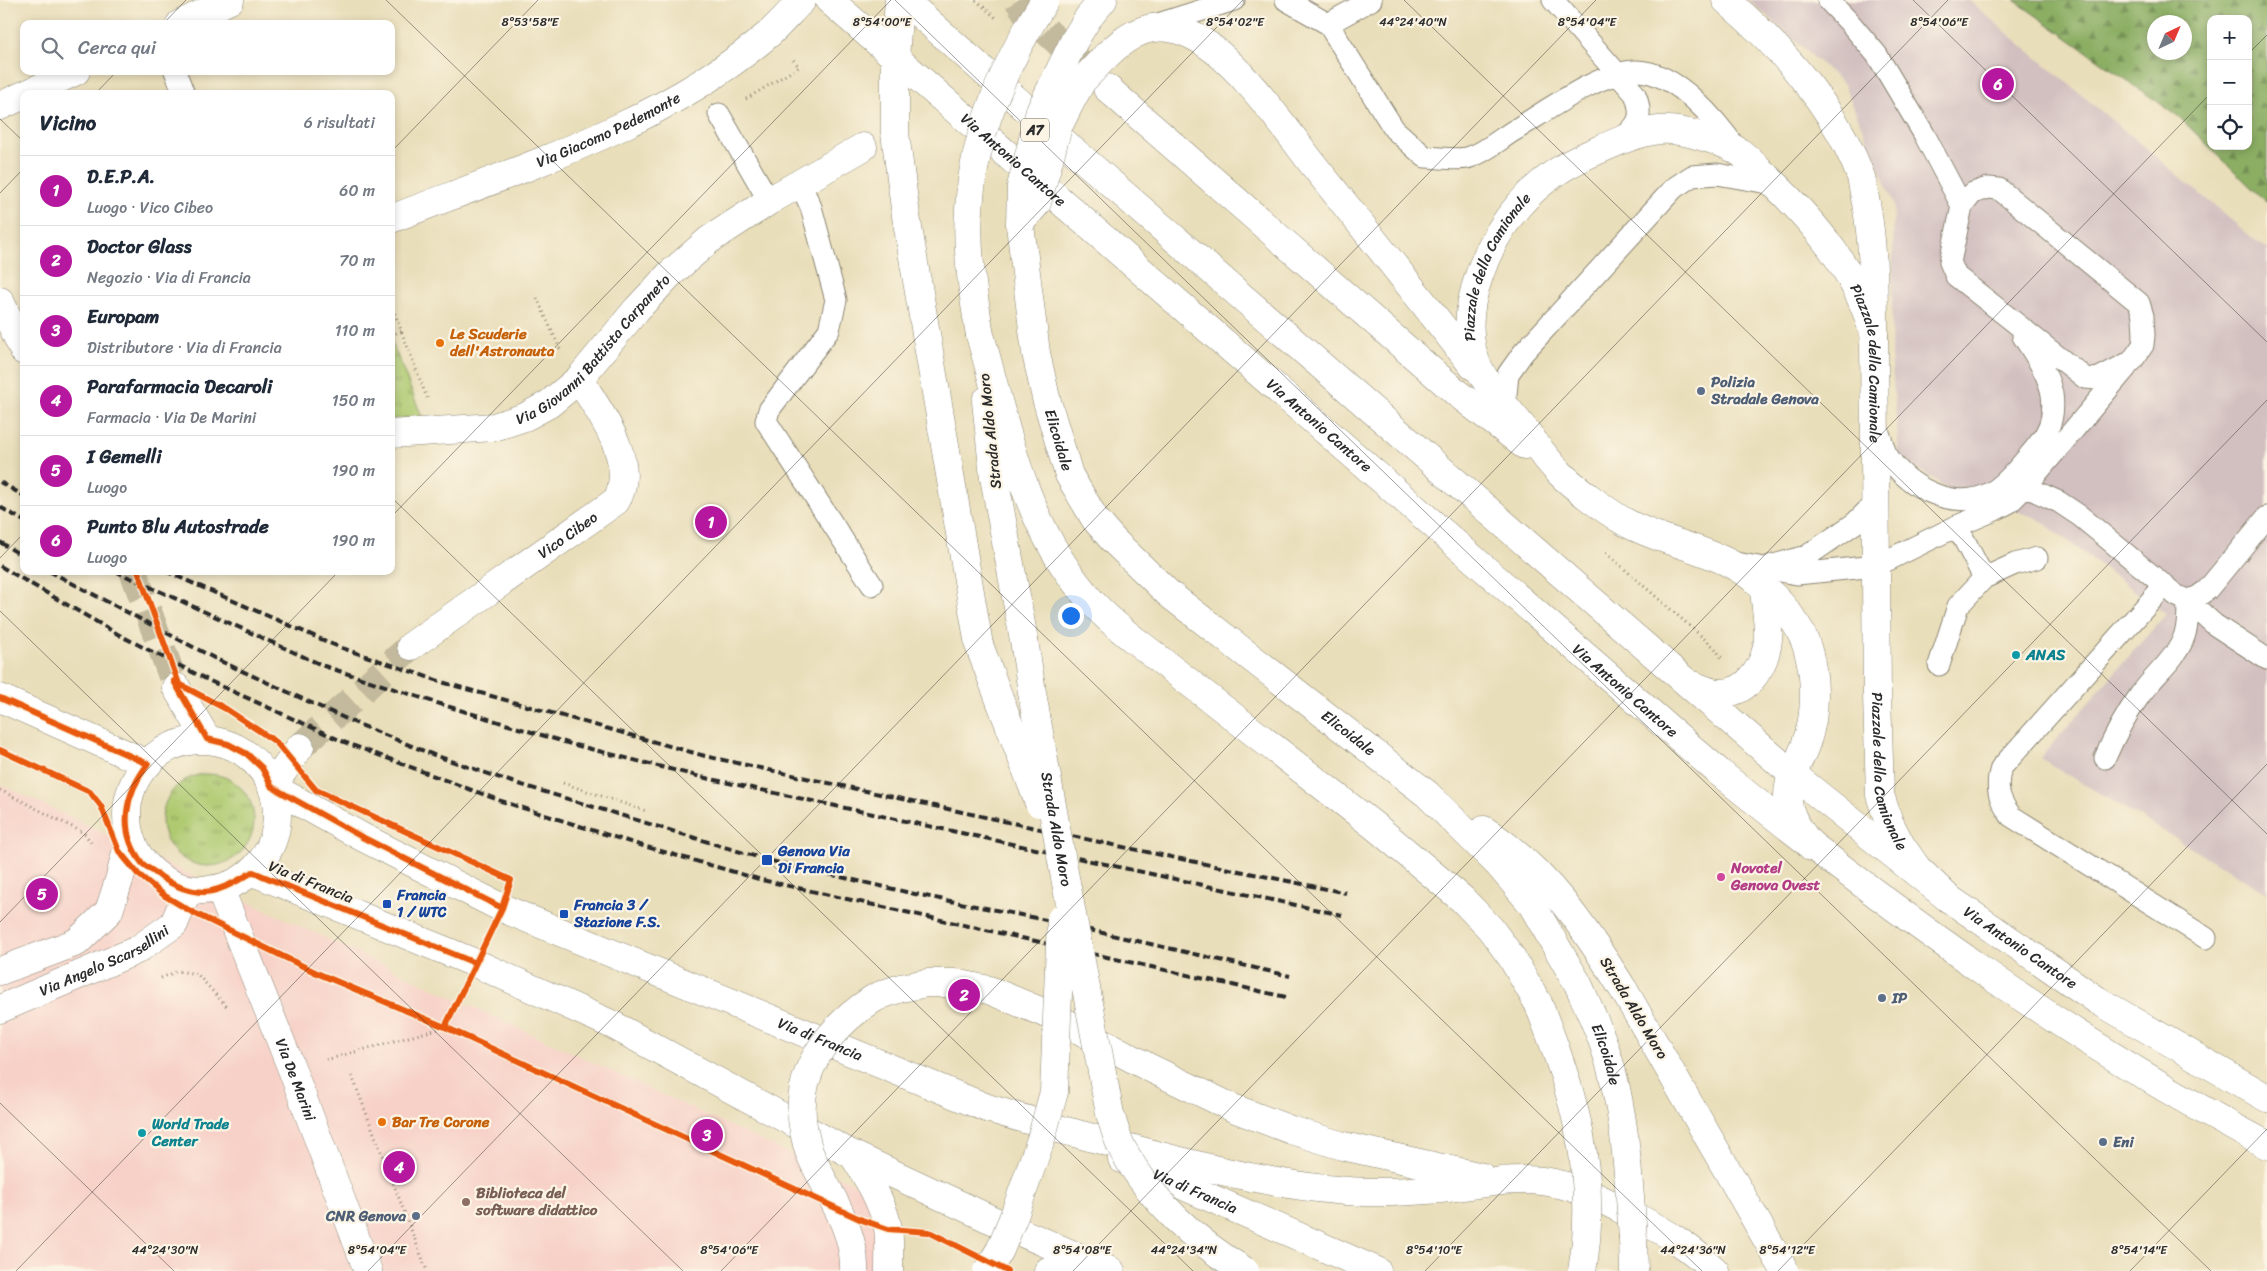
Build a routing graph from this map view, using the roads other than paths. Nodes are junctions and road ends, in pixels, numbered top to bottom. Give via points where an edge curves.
1 (230, 0) edge
2 (802, 0) edge
3 (829, 0) edge
4 (899, 0) edge
5 (904, 0) edge
6 (1046, 0) edge
7 (1103, 0) edge
8 (1234, 0) edge
9 (1286, 0) edge
10 (1371, 0) edge
11 (1552, 0) edge
12 (1726, 0) edge
13 (1828, 0) edge
14 (188, 20) edge
15 (1328, 24) junction
16 (1146, 29) junction
17 (895, 58) junction
18 (1618, 73) junction
19 (67, 75) edge
20 (177, 75) edge
21 (1108, 88) tunnel mouth
22 (34, 90) edge
23 (182, 90) edge
24 (20, 96) edge
25 (0, 106) edge
26 (719, 114) road end
27 (1619, 141) junction
28 (863, 147) dead end
29 (1738, 151) junction
30 (800, 184) junction
31 (1774, 184) junction
32 (769, 201) junction
33 (1962, 206) junction
34 (395, 217) edge
35 (1020, 225) junction
36 (0, 301) edge
37 (2016, 325) junction
38 (980, 335) junction
39 (1874, 336) junction
40 (20, 343) edge
41 (2132, 360) junction
42 (579, 379) junction
43 (1485, 380) junction
44 (1505, 405) junction
45 (1876, 423) junction
46 (395, 434) edge
47 (1558, 472) junction
48 (2017, 482) junction
49 (1876, 502) junction
50 (2267, 517) edge
51 (1957, 526) junction
52 (2037, 558) dead end
53 (1876, 566) junction
54 (1984, 578) junction
55 (1762, 579) junction
56 (872, 585) dead end
57 (2165, 585) junction
58 (2187, 600) junction
59 (411, 646) tunnel mouth
60 (2267, 659) edge
61 (1939, 665) dead end
62 (1687, 682) junction
63 (176, 686) tunnel mouth
64 (0, 698) edge
65 (207, 739) junction
66 (300, 746) tunnel mouth
67 (2105, 758) dead end
68 (148, 764) junction
69 (1791, 773) junction
70 (272, 787) junction
71 (1417, 787) junction
72 (129, 840) junction
73 (1812, 847) junction
74 (1063, 868) junction
75 (253, 872) junction
76 (220, 889) junction
77 (188, 890) junction
78 (1948, 898) junction
79 (2206, 938) dead end
80 (0, 970) edge
81 (0, 1009) edge
82 (2267, 1098) edge
83 (1059, 1129) junction
84 (2267, 1145) edge
85 (853, 1155) junction
86 (1498, 1181) junction
87 (1081, 1258) junction
88 (1709, 1265) edge
89 (368, 1271) edge
90 (854, 1271) edge
91 (889, 1271) edge
92 (987, 1271) edge
93 (1048, 1271) edge
94 (1111, 1271) edge
95 (1245, 1271) edge
96 (1377, 1271) edge
97 (1582, 1271) edge
98 (1634, 1271) edge
99 (1785, 1271) edge

1 - 14 main road
2 - 34 main road, Via Giacomo Pedemonte via 771,32 743,54 640,117
3 - 17 main road, Via Antonio Cantore
4 - 17 main road
5 - 62 main road, Via Antonio Cantore
6 - 38 main road, bridge via 1026,30 997,90 972,178 968,211 970,254
7 - 35 main road, A7, bridge via 1074,41 1040,111 1021,187
8 - 16 lane
9 - 15 lane, Piazzale della Camionale
10 - 15 lane
11 - 18 lane
12 - 39 main road via 1783,54 1810,87 1837,126 1861,178 1869,222
13 - 33 lane via 1877,55
15 - 18 lane, Piazzale della Camionale via 1394,129 1425,157 1469,158 1587,87
16 - 35 main road, bridge via 1130,36 1104,57 1082,81 1058,127 1037,203
16 - 43 main road via 1167,28 1188,33 1209,45 1230,64
17 - 73 main road, Via Antonio Cantore via 1720,773
17 - 74 main road, bridge via 895,133 906,216 979,645
18 - 27 lane via 1635,94 1640,108 1639,120 1632,131
18 - 29 lane, Piazzale della Camionale via 1637,71 1656,75 1674,85 1720,124
19 - 22 main road
20 - 23 lane
21 - 47 main road via 1458,394
24 - 25 main road
26 - 32 lane
27 - 29 main road, Piazzale della Camionale via 1660,130 1702,137
27 - 43 main road, Piazzale della Camionale via 1573,162 1538,185 1500,229 1487,253 1470,307 1470,338 1474,357
28 - 30 main road, Via Giovanni Battista Carpaneto
29 - 31 main road, Piazzale della Camionale
30 - 32 main road, Via Giovanni Battista Carpaneto
30 - 56 lane via 811,207 836,300 830,330 769,410 766,421
31 - 39 main road, Piazzale della Camionale via 1796,204 1840,260 1867,310
31 - 44 lane via 1717,174 1692,176 1674,188 1523,353 1508,374
32 - 42 main road, Via Giovanni Battista Carpaneto via 709,240 669,275 637,308
33 - 37 lane via 1950,262 1952,270
33 - 41 lane via 1979,191 1988,188 1999,190 2139,303 2144,340
35 - 71 main road, Elicoidale via 1036,353 1046,398 1069,475 1095,519 1169,594
36 - 40 main road
37 - 41 lane via 2085,378 2097,379
37 - 48 lane via 2048,379 2053,406 2046,435
38 - 74 main road, Strada Aldo Moro, bridge via 994,478
38 - 97 main road, bridge via 1028,500 1044,535 1085,595 1141,646 1377,828 1462,899 1490,928 1512,958 1538,1003 1556,1048 1584,1150 1587,1204
39 - 45 main road, Piazzale della Camionale
41 - 48 lane
42 - 46 main road, Via Giovanni Battista Carpaneto via 549,404 494,427
42 - 59 main road, Vico Cibeo via 604,418 618,448 622,492 616,501
43 - 44 main road, Piazzale della Camionale
44 - 47 main road, Piazzale della Camionale
45 - 48 lane via 1895,466 1928,491 1952,499 1976,499
45 - 49 main road, Piazzale della Camionale
47 - 55 main road, Piazzale della Camionale via 1623,521 1726,561
48 - 51 lane via 2010,502
48 - 57 lane via 2080,516
49 - 53 main road, Piazzale della Camionale
49 - 55 lane via 1855,524 1808,556
50 - 58 lane via 2206,590
51 - 53 lane
51 - 54 lane
52 - 54 lane
53 - 55 lane
53 - 78 main road, Piazzale della Camionale via 1880,794 1901,845 1917,868
54 - 61 lane via 1958,606
55 - 62 main road via 1768,638 1765,656 1749,683 1723,694 1708,692
55 - 69 main road, Piazzale della Camionale via 1798,626 1812,673 1812,720 1806,745
57 - 58 lane
57 - 79 lane via 2001,768 1998,793 2011,816
58 - 60 lane via 2215,625
58 - 67 lane via 2187,631 2181,646 2119,725
62 - 69 main road, Via Antonio Cantore
63 - 65 main road
64 - 68 main road
65 - 68 main road, Via di Francia via 178,744 161,752
65 - 70 main road, Via di Francia via 228,744 247,754 262,768
66 - 70 main road
68 - 72 main road, Via di Francia via 136,780 129,802 126,820
69 - 73 main road, Via Antonio Cantore via 1787,790 1790,809 1796,825
69 - 78 main road, Via Antonio Cantore
70 - 75 main road, Via di Francia via 278,809 276,832 268,854
70 - 83 main road, Via di Francia via 502,908 987,1108
71 - 98 main road, Elicoidale, bridge via 1498,864 1531,903 1578,984 1601,1038 1622,1122
71 - 99 main road, Strada Aldo Moro, bridge via 1496,837 1547,882 1585,928
72 - 77 main road, Via di Francia via 143,864 168,882
72 - 80 main road, Via Angelo Scarsellini via 109,911 77,942
73 - 84 main road, Via Antonio Cantore via 2042,1012
74 - 92 main road, bridge via 1054,1092 1042,1139 1014,1216
74 - 95 main road, Strada Aldo Moro, bridge via 1101,1073 1122,1149 1163,1206 1222,1258
75 - 76 main road, Via di Francia
75 - 85 main road, Via di Francia via 475,963 613,1025
76 - 77 main road, Via di Francia
76 - 89 main road, Via De Marini via 292,1067
77 - 81 main road, Via Angelo Scarsellini via 174,924 137,950
78 - 82 main road, Via Antonio Cantore via 2097,1000
83 - 86 main road via 1227,1172 1335,1190 1378,1194
83 - 96 main road, Via di Francia via 1164,1179
85 - 87 main road, Via di Francia
85 - 91 main road via 873,1185 888,1229
86 - 88 main road via 1553,1182 1576,1189 1665,1232
86 - 90 main road, bridge via 1343,1146 1291,1130 1194,1090 1059,1019 989,990 955,983 928,984 901,988 874,998 842,1023 819,1051 804,1080 802,1118 809,1152 844,1222
87 - 93 main road
87 - 94 main road, Via di Francia

